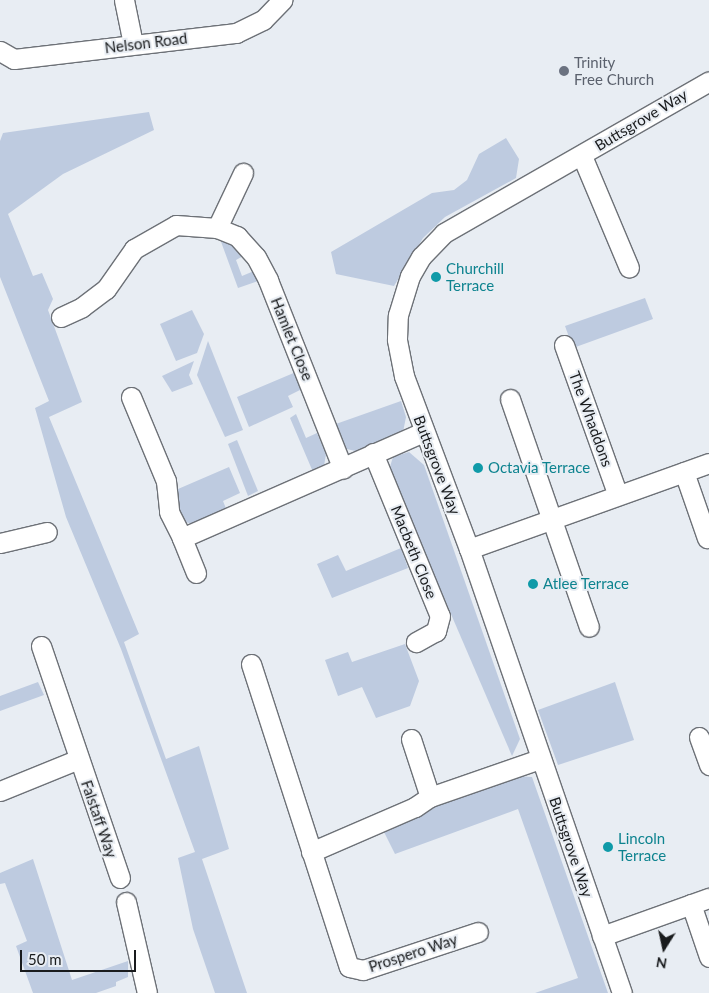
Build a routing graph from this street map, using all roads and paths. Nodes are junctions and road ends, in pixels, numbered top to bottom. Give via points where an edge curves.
1 (124, 0) edge
2 (282, 0) edge
3 (133, 44) junction
4 (0, 51) edge
5 (709, 80) edge
6 (582, 156) junction
7 (243, 173) dead end
8 (217, 228) junction
9 (629, 268) dead end
10 (60, 316) dead end
11 (564, 345) dead end
12 (131, 397) dead end
13 (510, 399) dead end
14 (424, 432) junction
15 (373, 453) junction
16 (709, 462) edge
17 (343, 469) junction
18 (684, 472) junction
19 (617, 493) junction
20 (551, 519) junction
21 (47, 532) dead end
22 (182, 538) junction
23 (707, 538) dead end
24 (1, 541) edge
25 (469, 549) junction
26 (196, 573) dead end
27 (589, 627) dead end
28 (416, 642) dead end
29 (40, 646) dead end
30 (251, 664) dead end
31 (699, 737) dead end
32 (411, 739) dead end
33 (540, 759) junction
34 (79, 760) junction
35 (709, 765) edge
36 (0, 791) edge
37 (430, 797) junction
38 (311, 852) junction
39 (120, 878) dead end
40 (709, 898) edge
41 (126, 902) dead end
42 (691, 904) junction
43 (478, 932) dead end
44 (602, 936) junction
45 (709, 957) edge
46 (147, 993) edge
47 (622, 993) edge

1 - 3 street
2 - 3 street, Nelson Road via 263,20 236,33
3 - 4 street, Nelson Road via 14,58
5 - 6 street, Buttsgrove Way
6 - 9 street
6 - 14 street, Buttsgrove Way via 459,223 421,257 404,293 398,315 397,339 401,365
7 - 8 street
8 - 10 street, Hamlet Close via 176,225 134,249 106,289 82,307
8 - 17 street, Hamlet Close via 237,236 256,257
11 - 19 street, The Whaddons
12 - 22 street via 166,481 169,512
13 - 20 street
14 - 15 street
14 - 25 street, Buttsgrove Way
15 - 17 street
15 - 28 street, Macbeth Close via 440,616 436,631
16 - 18 street
17 - 22 street
18 - 19 street
18 - 23 street
19 - 20 street
20 - 25 street
20 - 27 street
21 - 24 street
22 - 26 street
25 - 33 street, Buttsgrove Way
29 - 34 street, Falstaff Way
30 - 38 street, Prospero Way
31 - 35 street
32 - 37 street
33 - 37 street
33 - 44 street, Buttsgrove Way
34 - 36 street, Falstaff Way
34 - 39 street, Falstaff Way
37 - 38 street via 415,808
38 - 43 street, Prospero Way via 350,967 363,970
40 - 42 street
41 - 46 street
42 - 44 street
42 - 45 street
44 - 47 street, Buttsgrove Way

